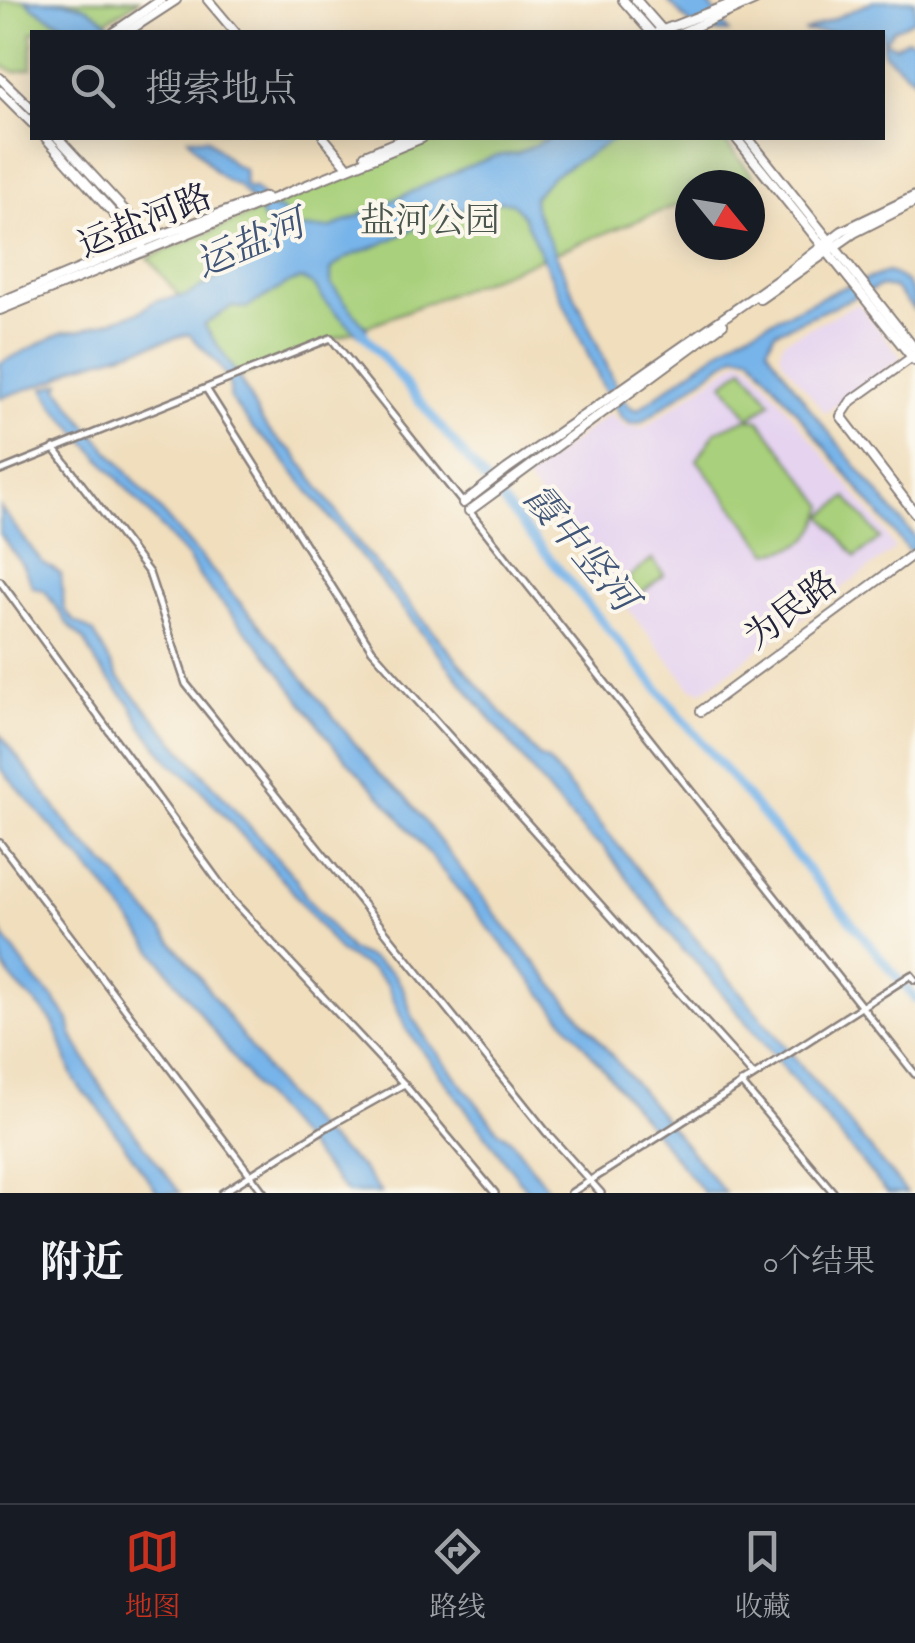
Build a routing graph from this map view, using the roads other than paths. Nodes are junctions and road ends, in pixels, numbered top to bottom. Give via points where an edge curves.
1 (161, 0) edge
2 (176, 0) edge
3 (208, 0) edge
4 (623, 0) edge
5 (636, 0) edge
6 (741, 0) edge
7 (755, 0) edge
8 (123, 30) edge
9 (124, 30) edge
10 (233, 30) edge
11 (657, 30) edge
12 (658, 30) edge
13 (664, 30) edge
14 (688, 30) edge
15 (0, 78) edge
16 (0, 91) edge
17 (23, 102) edge
18 (48, 140) edge
19 (60, 140) edge
20 (326, 140) edge
21 (402, 140) edge
22 (416, 140) edge
23 (738, 140) edge
24 (750, 140) edge
25 (347, 165) junction
26 (915, 199) edge
27 (155, 241) junction
28 (829, 246) junction
29 (144, 247) junction
30 (0, 302) edge
31 (0, 310) edge
32 (914, 356) edge
33 (207, 390) junction
34 (54, 448) junction
35 (0, 471) edge
36 (467, 507) junction
37 (915, 513) edge
38 (912, 555) edge
39 (0, 581) edge
40 (700, 712) dead end
41 (0, 843) edge
42 (912, 978) edge
43 (863, 1007) junction
44 (915, 1074) edge
45 (753, 1075) junction
46 (742, 1083) junction
47 (404, 1084) junction
48 (250, 1175) junction
49 (590, 1180) junction
50 (222, 1193) edge
51 (264, 1193) edge
52 (495, 1193) edge
53 (570, 1193) edge
54 (601, 1193) edge
55 (834, 1193) edge

1 - 8 street
2 - 9 street
3 - 10 street
4 - 11 street
5 - 12 street
6 - 13 street
7 - 14 street
15 - 17 street
16 - 17 street
18 - 29 street
19 - 27 street
20 - 25 street
21 - 25 street, 运盐河路
22 - 25 street, 运盐河路
23 - 28 street
24 - 28 street
25 - 27 street, 运盐河路
26 - 28 street
27 - 29 street, 运盐河路
28 - 32 street
28 - 36 street via 506,469
29 - 30 street, 运盐河路
29 - 31 street, 运盐河路
32 - 37 street via 840,416
33 - 34 street
33 - 36 street via 331,338
33 - 45 street via 372,650
34 - 35 street
34 - 49 street via 149,573 186,684
36 - 43 street
38 - 40 street, 为民路
39 - 47 street via 232,900
41 - 48 street
42 - 43 street
43 - 44 street
43 - 45 street
45 - 46 street
46 - 49 street
46 - 55 street
47 - 48 street
47 - 52 street
48 - 50 street
48 - 51 street
49 - 53 street
49 - 54 street

